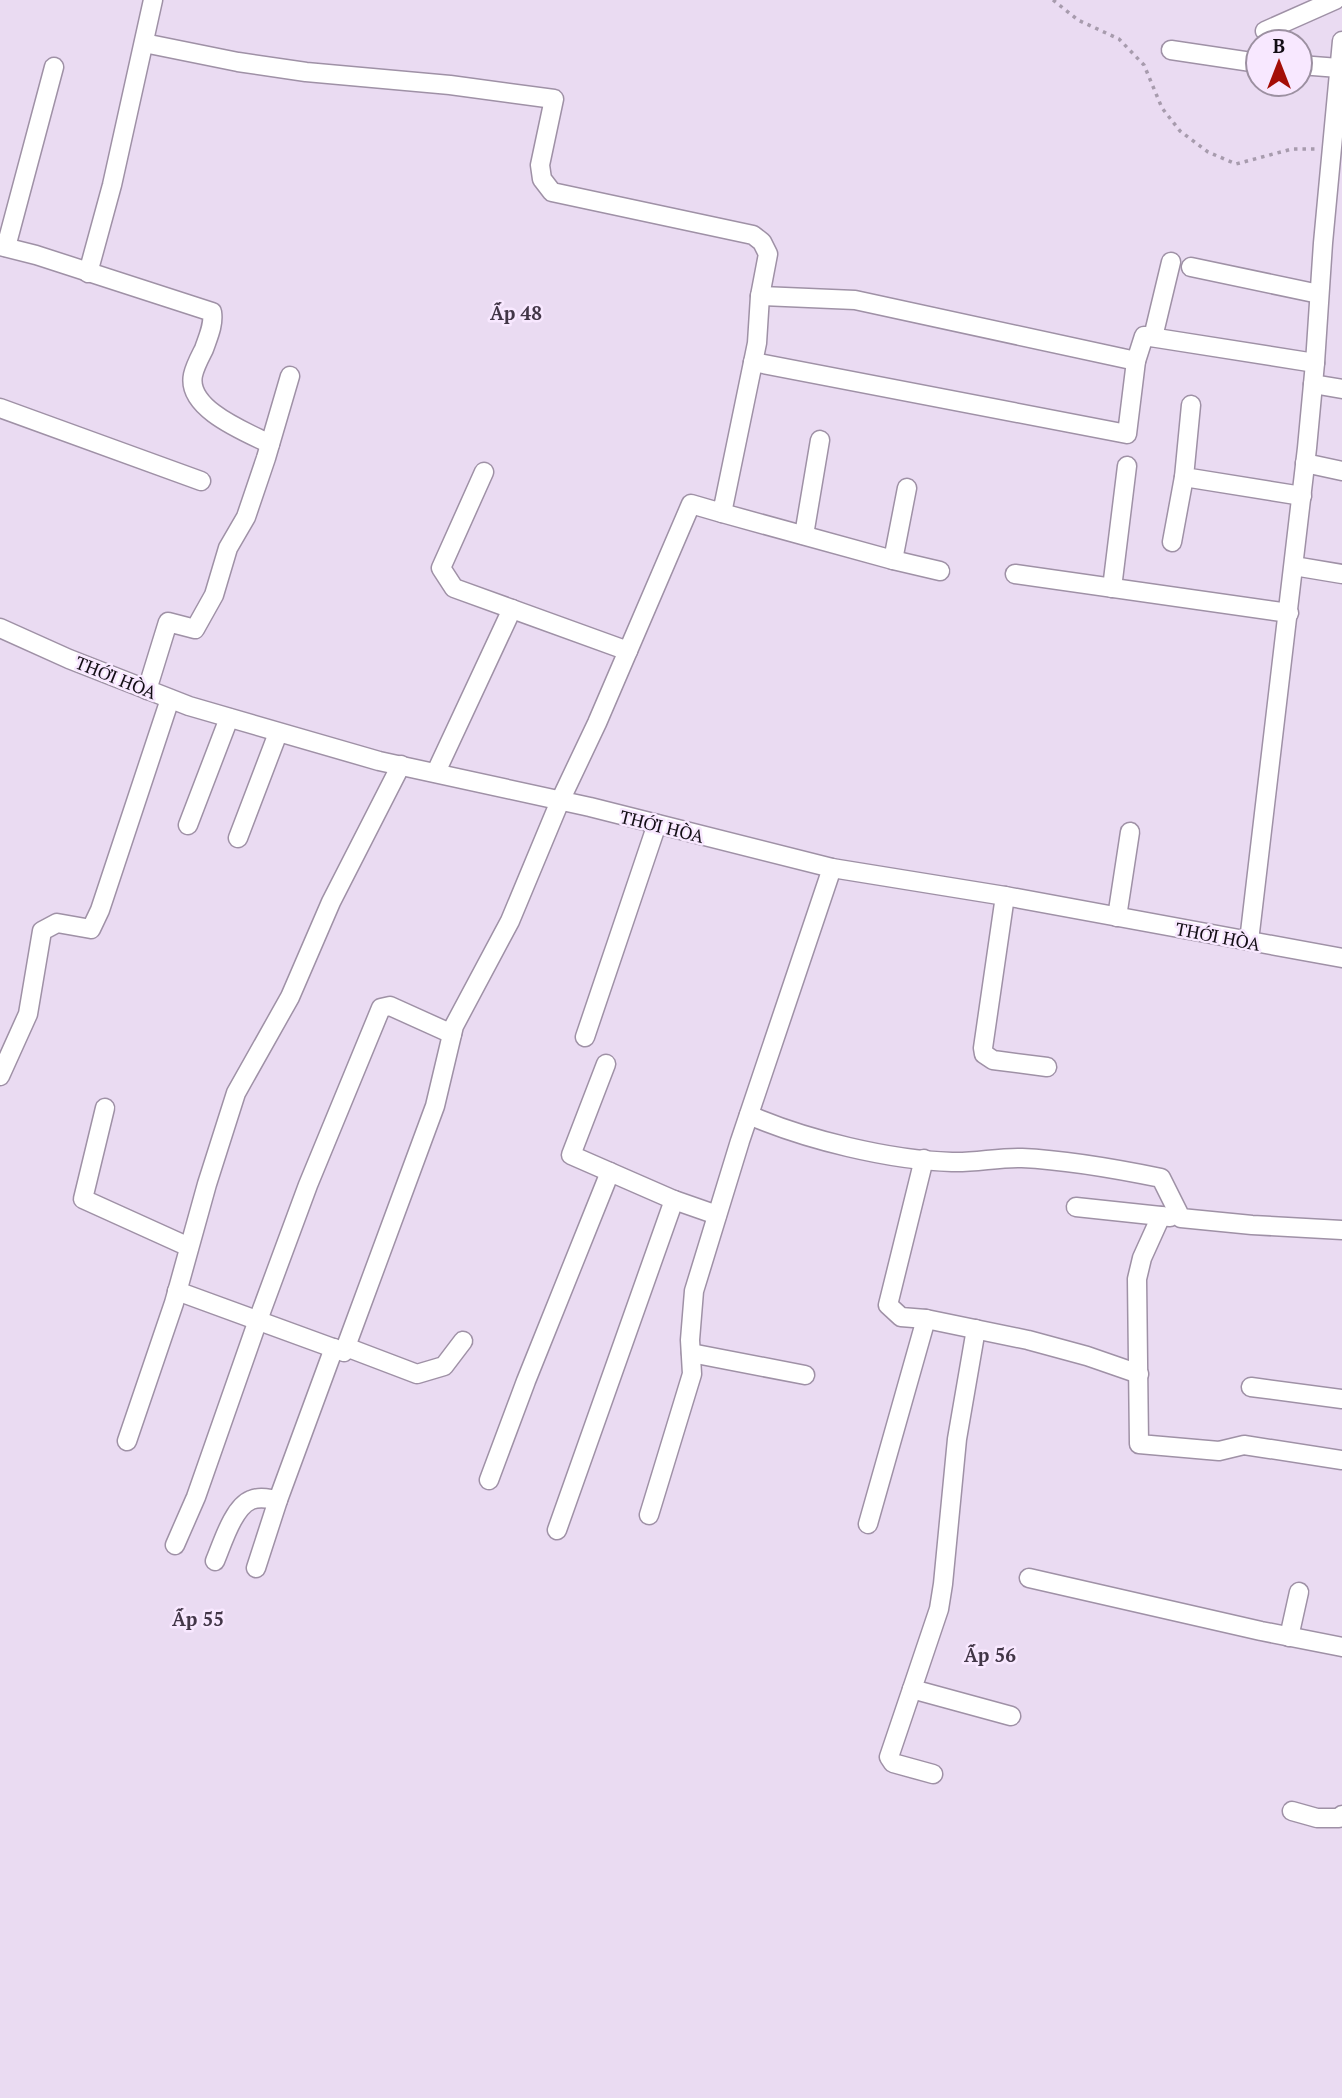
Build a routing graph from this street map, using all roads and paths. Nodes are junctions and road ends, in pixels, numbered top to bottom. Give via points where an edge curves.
1 (153, 0) edge
2 (1053, 0) edge
3 (1335, 0) edge
4 (1272, 28) edge
5 (144, 43) junction
6 (1171, 50) dead end
7 (1341, 54) edge
8 (1244, 61) edge
9 (1314, 61) edge
10 (54, 67) dead end
11 (1338, 127) edge
12 (1331, 149) junction
13 (3, 246) edge
14 (1171, 262) dead end
15 (1191, 267) dead end
16 (88, 273) junction
17 (1320, 294) junction
18 (760, 296) junction
19 (1153, 337) junction
20 (1136, 361) junction
21 (753, 362) junction
22 (1315, 363) junction
23 (290, 376) dead end
24 (1313, 384) junction
25 (1342, 389) edge
26 (1191, 405) dead end
27 (0, 408) edge
28 (820, 440) dead end
29 (270, 444) junction
30 (1305, 463) junction
31 (1127, 466) dead end
32 (1342, 471) edge
33 (484, 472) dead end
34 (1185, 477) junction
35 (201, 481) dead end
36 (907, 488) dead end
37 (1302, 496) junction
38 (722, 513) junction
39 (804, 535) junction
40 (1172, 542) dead end
41 (893, 561) junction
42 (1294, 566) junction
43 (940, 571) dead end
44 (1342, 574) edge
45 (1015, 575) dead end
46 (1112, 588) junction
47 (512, 609) junction
48 (1289, 613) junction
49 (0, 628) edge
50 (628, 651) junction
51 (147, 690) junction
52 (170, 699) junction
53 (229, 718) junction
54 (278, 733) junction
55 (401, 765) junction
56 (436, 772) junction
57 (560, 801) junction
58 (657, 824) junction
59 (188, 825) dead end
60 (1130, 832) dead end
61 (238, 838) dead end
62 (832, 868) junction
63 (1005, 896) junction
64 (1117, 917) junction
65 (1249, 942) junction
66 (1342, 958) edge
67 (452, 1034) junction
68 (585, 1037) dead end
69 (606, 1064) dead end
70 (1047, 1068) dead end
71 (0, 1076) edge
72 (105, 1108) dead end
73 (749, 1115) junction
74 (924, 1159) junction
75 (610, 1172) junction
76 (674, 1200) junction
77 (1076, 1207) dead end
78 (717, 1215) junction
79 (1161, 1216) junction
80 (1181, 1218) junction
81 (1342, 1230) edge
82 (189, 1247) junction
83 (177, 1292) junction
84 (926, 1319) junction
85 (258, 1320) junction
86 (976, 1329) junction
87 (463, 1341) dead end
88 (340, 1348) junction
89 (691, 1353) junction
90 (1139, 1374) junction
91 (805, 1375) dead end
92 (1251, 1387) dead end
93 (1342, 1399) edge
94 (127, 1441) dead end
95 (1342, 1460) edge
96 (489, 1480) dead end
97 (278, 1500) junction
98 (649, 1516) dead end
99 (868, 1524) dead end
100 (557, 1530) dead end
101 (175, 1545) dead end
102 (215, 1561) dead end
103 (256, 1567) dead end
104 (1029, 1578) dead end
105 (1299, 1592) dead end
106 (1289, 1637) junction
107 (1342, 1647) edge
108 (912, 1689) junction
109 (1011, 1716) dead end
110 (933, 1774) dead end
111 (1292, 1811) dead end
112 (1342, 1815) edge

1 - 5 street
2 - 12 path via 1078,20 1119,39 1144,65 1162,108 1180,131 1208,152 1236,164 1292,149
3 - 4 street
5 - 16 street
5 - 18 street via 306,72 554,99 540,165 542,179 552,192 753,235 768,254
6 - 8 street
7 - 9 street
7 - 11 street
10 - 13 street
11 - 12 street
12 - 17 street
13 - 16 street
14 - 19 street
15 - 17 street
16 - 29 street via 213,313 211,331 193,374 194,391 228,423
17 - 22 street
18 - 20 street via 855,300
18 - 21 street
19 - 20 street via 1144,336
19 - 22 street
20 - 21 street via 1127,434
21 - 38 street
22 - 24 street
23 - 29 street
24 - 25 street
24 - 30 street
26 - 34 street
27 - 35 street
28 - 39 street
29 - 51 street via 214,595 195,629 168,622
30 - 32 street
30 - 37 street
31 - 46 street
33 - 47 street via 441,568 454,588
34 - 37 street
34 - 40 street
36 - 41 street
37 - 42 street
38 - 39 street
38 - 50 street via 691,504
39 - 41 street
41 - 43 street
42 - 44 street
42 - 48 street
45 - 46 street
46 - 48 street
47 - 50 street
47 - 56 street
48 - 65 street
49 - 51 street, THỚI HÒA
50 - 57 street
51 - 52 street, THỚI HÒA
52 - 53 street, THỚI HÒA
52 - 71 street via 100,911 91,929 57,923 42,931 29,1014
53 - 54 street, THỚI HÒA
53 - 59 street
54 - 55 street, THỚI HÒA
54 - 61 street
55 - 56 street, THỚI HÒA
55 - 82 street via 289,997 236,1093
56 - 57 street, THỚI HÒA
57 - 58 street, THỚI HÒA
57 - 67 street via 510,921
58 - 62 street, THỚI HÒA
58 - 68 street
60 - 64 street
62 - 63 street, THỚI HÒA
62 - 73 street
63 - 64 street, THỚI HÒA
63 - 70 street via 984,1054 993,1060
64 - 65 street, THỚI HÒA
65 - 66 street, THỚI HÒA
67 - 85 street via 390,1006 382,1008
67 - 88 street via 435,1106
69 - 75 street via 571,1155
72 - 82 street via 83,1199
73 - 74 street via 783,1130
73 - 78 street
74 - 80 street via 1023,1158 1160,1178
74 - 84 street via 888,1305 901,1317
75 - 76 street
75 - 96 street
76 - 78 street
76 - 100 street
77 - 79 street
78 - 89 street via 694,1291
79 - 80 street
79 - 90 street via 1137,1279
80 - 81 street
82 - 83 street
83 - 85 street
83 - 94 street
84 - 86 street
84 - 99 street
85 - 88 street
85 - 101 street via 201,1486
86 - 90 street via 1087,1356
86 - 108 street via 957,1439 941,1597
87 - 88 street via 444,1366 417,1374
88 - 97 street
89 - 91 street
89 - 98 street via 692,1374
90 - 95 street via 1139,1444 1219,1451 1244,1445
92 - 93 street
97 - 102 street via 261,1498 240,1509
97 - 103 street
104 - 106 street
105 - 106 street
106 - 107 street
108 - 109 street
108 - 110 street via 889,1757 893,1763
111 - 112 street via 1317,1818

